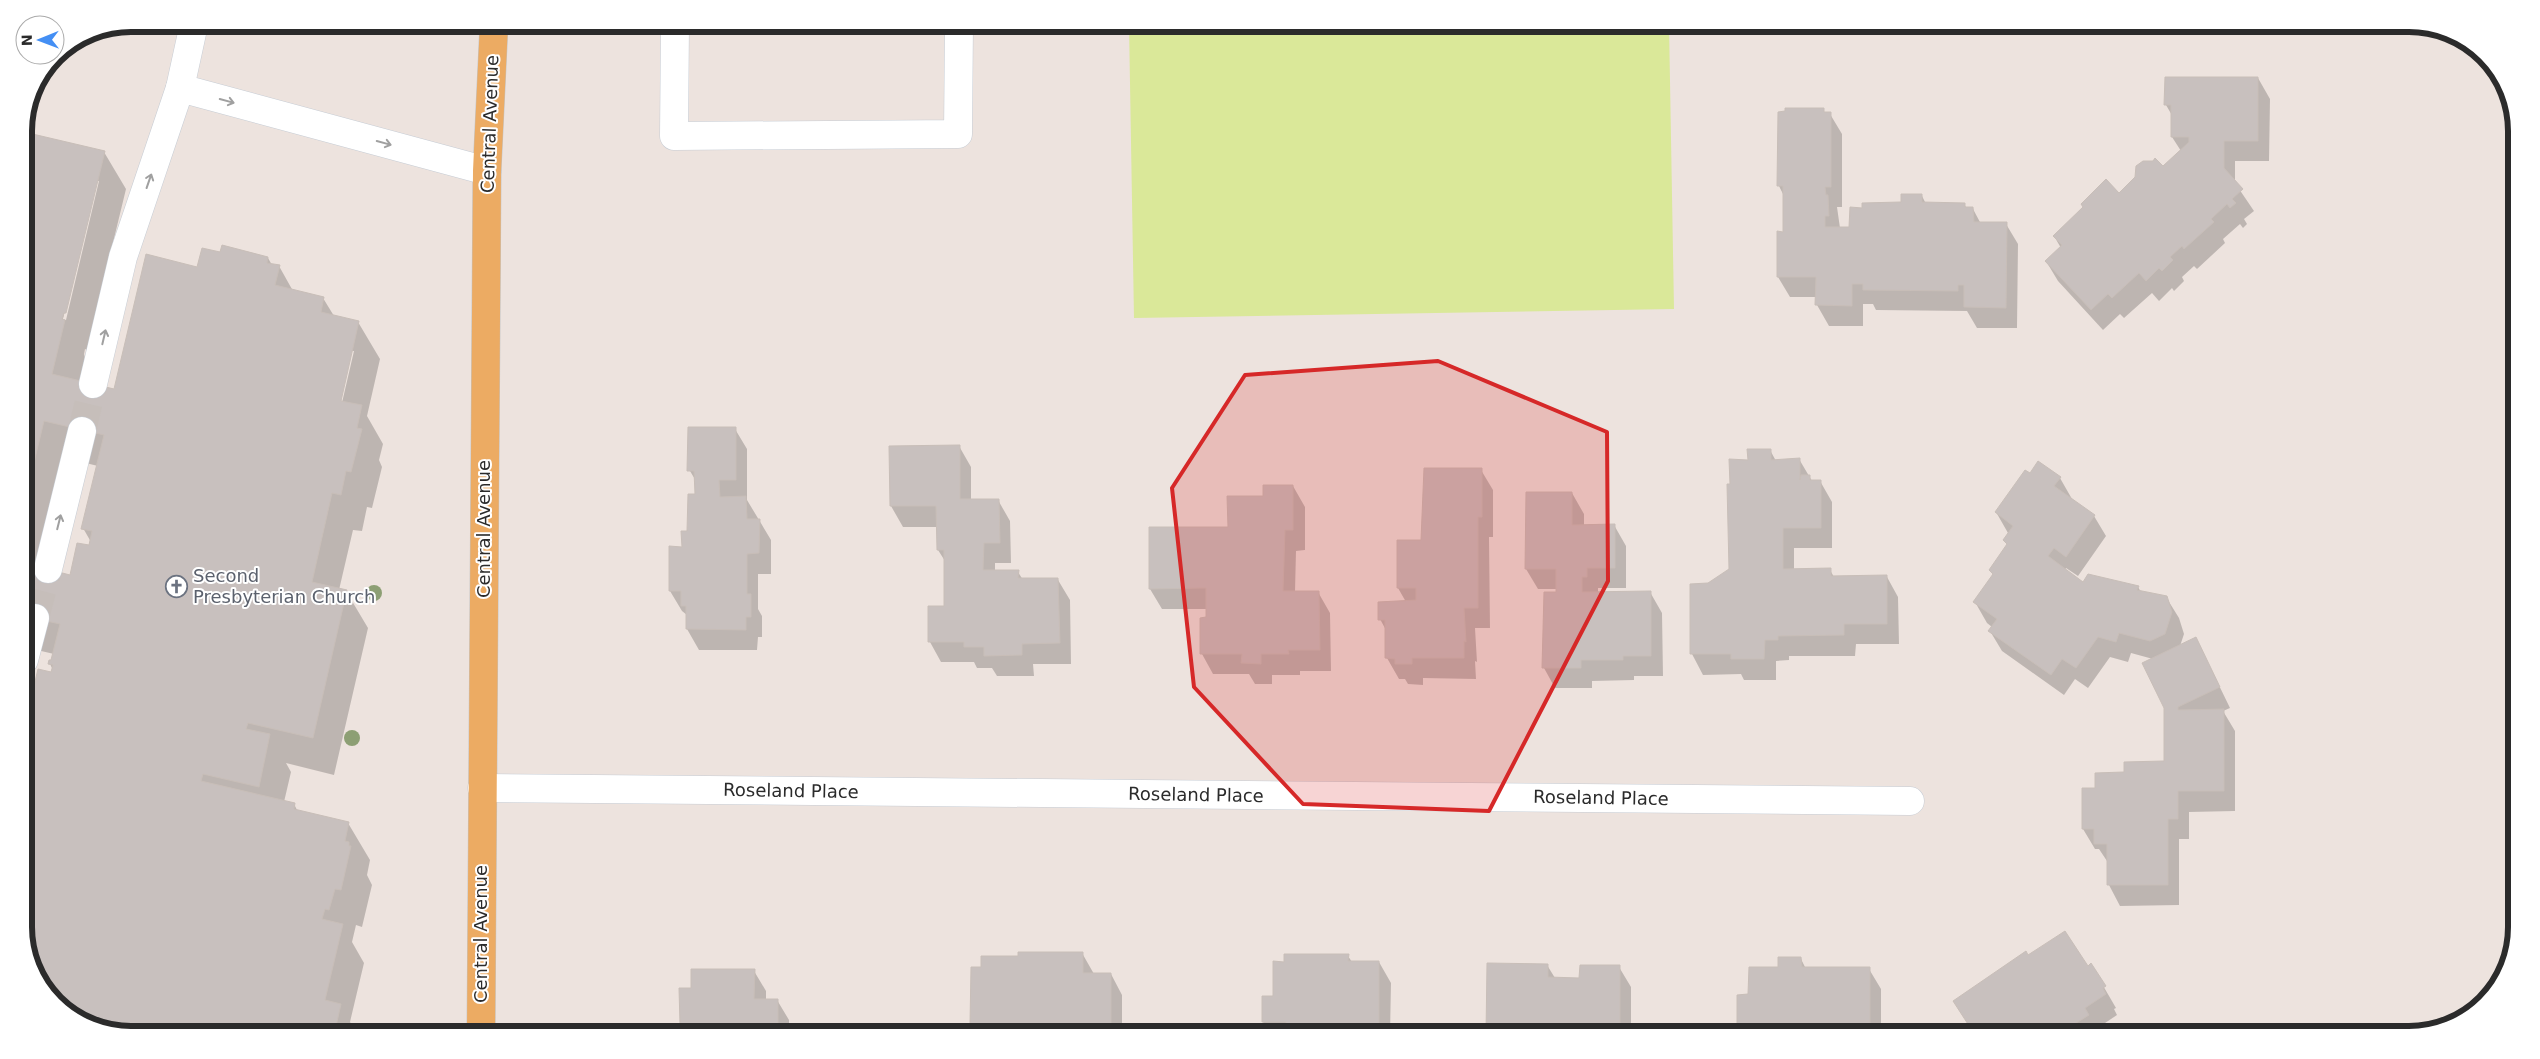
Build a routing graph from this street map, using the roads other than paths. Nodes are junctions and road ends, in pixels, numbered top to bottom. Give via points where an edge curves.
1 (192, 33) edge
2 (494, 33) edge
3 (676, 33) edge
4 (959, 33) edge
5 (180, 88) junction
6 (486, 171) junction
7 (93, 384) tunnel mouth
8 (82, 431) tunnel mouth
9 (48, 569) tunnel mouth
10 (35, 618) tunnel mouth
11 (33, 626) edge
12 (482, 788) junction
13 (1910, 801) dead end
14 (481, 1026) edge

1 - 5 street
2 - 6 main road, Central Avenue
3 - 4 street via 674,136 958,134
5 -> 6 street
7 -> 5 street via 123,257
6 - 12 main road, Central Avenue
9 -> 8 street
10 - 11 street
12 - 13 street, Roseland Place
12 - 14 main road, Central Avenue

